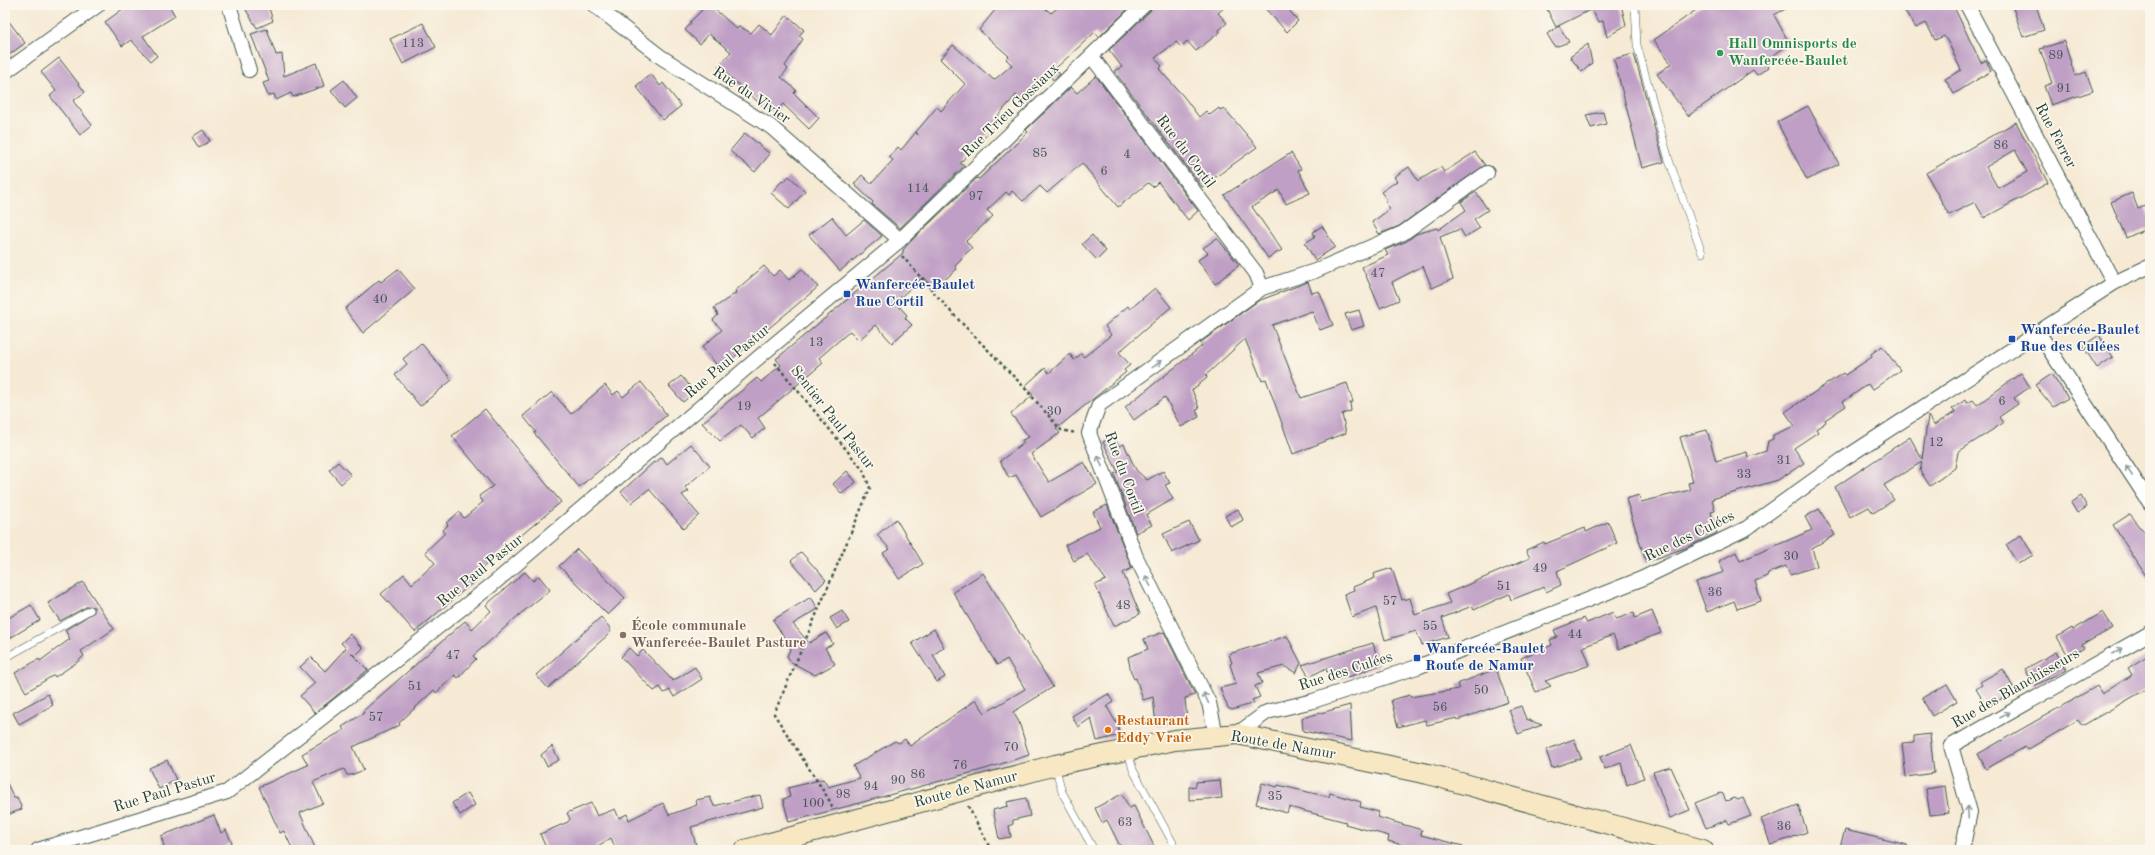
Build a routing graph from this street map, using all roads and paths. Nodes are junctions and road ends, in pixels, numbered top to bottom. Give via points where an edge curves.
1 (98, 5) edge
2 (229, 5) edge
3 (594, 5) edge
4 (1144, 5) edge
5 (1635, 5) edge
6 (1967, 5) edge
7 (1092, 57) junction
8 (249, 70) dead end
9 (5, 72) edge
10 (1487, 173) dead end
11 (900, 240) junction
12 (1702, 253) dead end
13 (2150, 266) edge
14 (2114, 283) junction
15 (1262, 288) junction
16 (2038, 332) junction
17 (765, 352) junction
18 (1090, 436) junction
19 (2150, 504) edge
20 (90, 610) dead end
21 (2150, 633) edge
22 (5, 658) edge
23 (1237, 734) junction
24 (1216, 735) junction
25 (1128, 750) junction
26 (1055, 765) junction
27 (961, 791) junction
28 (839, 825) junction
29 (38, 850) edge
30 (745, 850) edge
31 (991, 850) edge
32 (1094, 850) edge
33 (1173, 850) edge
34 (1704, 850) edge
35 (1962, 850) edge

1 - 9 street
2 - 8 street
3 - 11 street, Rue du Vivier via 661,56 771,127
4 - 7 street, Rue Trieu Gossiaux
5 - 12 lane via 1637,45 1669,160
6 - 14 street, Rue Ferrer
7 - 11 street, Rue Trieu Gossiaux
7 - 15 street, Rue du Cortil via 1256,273
10 - 15 street, Rue du Cortil via 1403,233 1315,271
11 - 17 street, Rue Paul Pastur
11 - 18 path via 899,253 1061,430
13 - 14 street, Rue des Culées
14 - 16 street, Rue des Culées
18 -> 15 street, Rue du Cortil via 1099,405
19 -> 16 street
16 - 23 street, Rue des Culées via 1842,460 1747,528 1641,579 1420,666 1313,701 1267,712
17 - 28 path, Sentier Paul Pastur via 863,470 870,488 774,714 828,798
17 - 29 street, Rue Paul Pastur via 493,584 227,792
24 -> 18 street, Rue du Cortil via 1209,703 1136,557
20 - 22 lane
35 -> 21 street, Rue des Blanchisseurs via 1970,812 1951,746
23 - 24 main road, Route de Namur
23 - 34 main road, Route de Namur via 1428,774
24 - 25 main road, Route de Namur
25 - 26 main road, Route de Namur
25 - 33 lane via 1133,770 1173,843
26 - 27 main road, Route de Namur
26 - 32 lane via 1062,792
27 - 28 main road, Route de Namur
27 - 31 path
28 - 30 main road, Route de Namur

